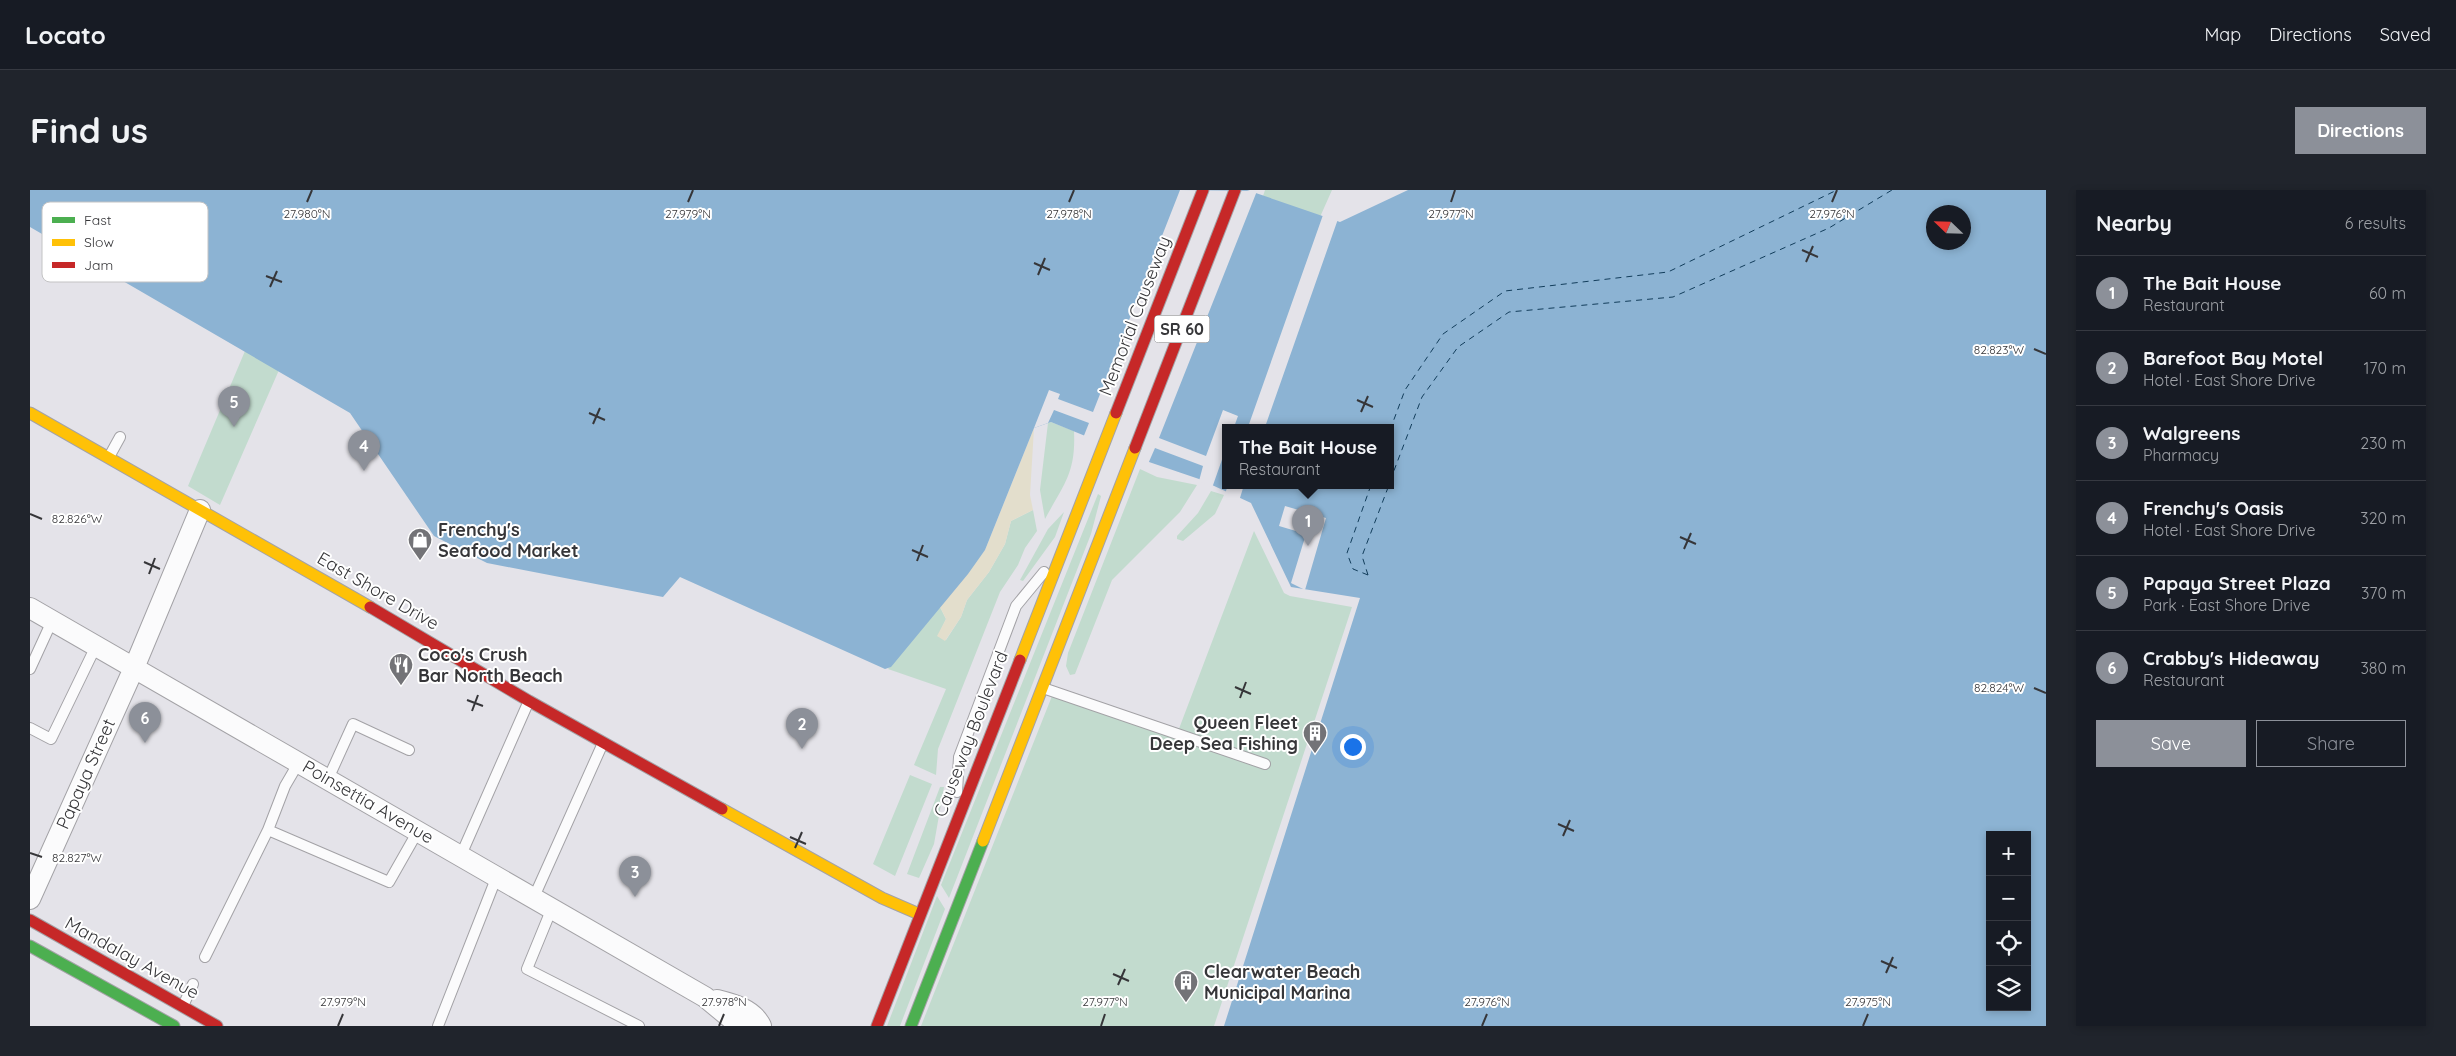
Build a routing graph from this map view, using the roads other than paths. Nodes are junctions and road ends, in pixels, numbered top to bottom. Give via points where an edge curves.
1 (1203, 190) edge
2 (1235, 190) edge
3 (30, 413) edge
4 (120, 437) dead end
5 (1100, 455) joint
6 (108, 458) junction
7 (200, 510) junction
8 (1060, 552) junction
9 (30, 608) edge
10 (52, 621) junction
11 (96, 646) junction
12 (134, 668) junction
13 (30, 669) edge
14 (1042, 687) junction
15 (529, 701) junction
16 (30, 728) edge
17 (603, 743) junction
18 (409, 750) dead end
19 (299, 762) junction
20 (1265, 764) dead end
21 (328, 779) junction
22 (956, 818) junction
23 (268, 830) junction
24 (418, 831) junction
25 (460, 855) junction
26 (497, 876) junction
27 (534, 897) junction
28 (30, 899) edge
29 (552, 908) junction
30 (919, 914) junction
31 (30, 920) edge
32 (30, 946) edge
33 (205, 958) dead end
34 (193, 984) dead end
35 (706, 998) junction
36 (182, 1007) junction
37 (200, 1022) edge
38 (174, 1026) edge
39 (217, 1026) edge
40 (438, 1026) edge
41 (639, 1026) edge
42 (740, 1026) edge
43 (761, 1026) edge
44 (876, 1026) edge
45 (911, 1026) edge

1 - 5 main road, Memorial Causeway / SR 60
2 - 14 main road, SR 60
3 - 6 main road, East Shore Drive
4 - 6 lane
5 - 8 main road, Causeway Boulevard
6 - 7 main road, East Shore Drive
7 - 12 street, Papaya Street
7 - 15 main road, East Shore Drive
8 - 22 main road, Causeway Boulevard
8 - 22 lane via 1016,606 959,757
9 - 10 street, Poinsettia Avenue
10 - 11 street, Poinsettia Avenue
10 - 13 lane
11 - 12 street, Poinsettia Avenue
11 - 16 lane via 51,739
12 - 19 street, Poinsettia Avenue
12 - 28 street, Papaya Street
14 - 20 lane
14 - 45 main road
15 - 17 main road, East Shore Drive
15 - 25 lane
17 - 27 lane
17 - 30 main road, East Shore Drive via 882,898
18 - 21 lane via 353,724
19 - 21 street, Poinsettia Avenue
19 - 23 lane via 285,786
21 - 24 street, Poinsettia Avenue
22 - 30 main road, Causeway Boulevard
23 - 24 lane via 389,882
23 - 33 lane
24 - 25 street, Poinsettia Avenue
25 - 26 street, Poinsettia Avenue
26 - 27 street, Poinsettia Avenue
26 - 40 lane
27 - 29 street, Poinsettia Avenue
29 - 35 street, Poinsettia Avenue
29 - 41 lane via 527,969
30 - 44 main road, Causeway Boulevard
31 - 36 main road, Mandalay Avenue
32 - 38 main road
34 - 36 lane
35 - 42 street, Poinsettia Avenue
35 - 43 street, Poinsettia Avenue via 738,1006 758,1020
36 - 37 main road, Mandalay Avenue
37 - 39 main road, Mandalay Avenue

